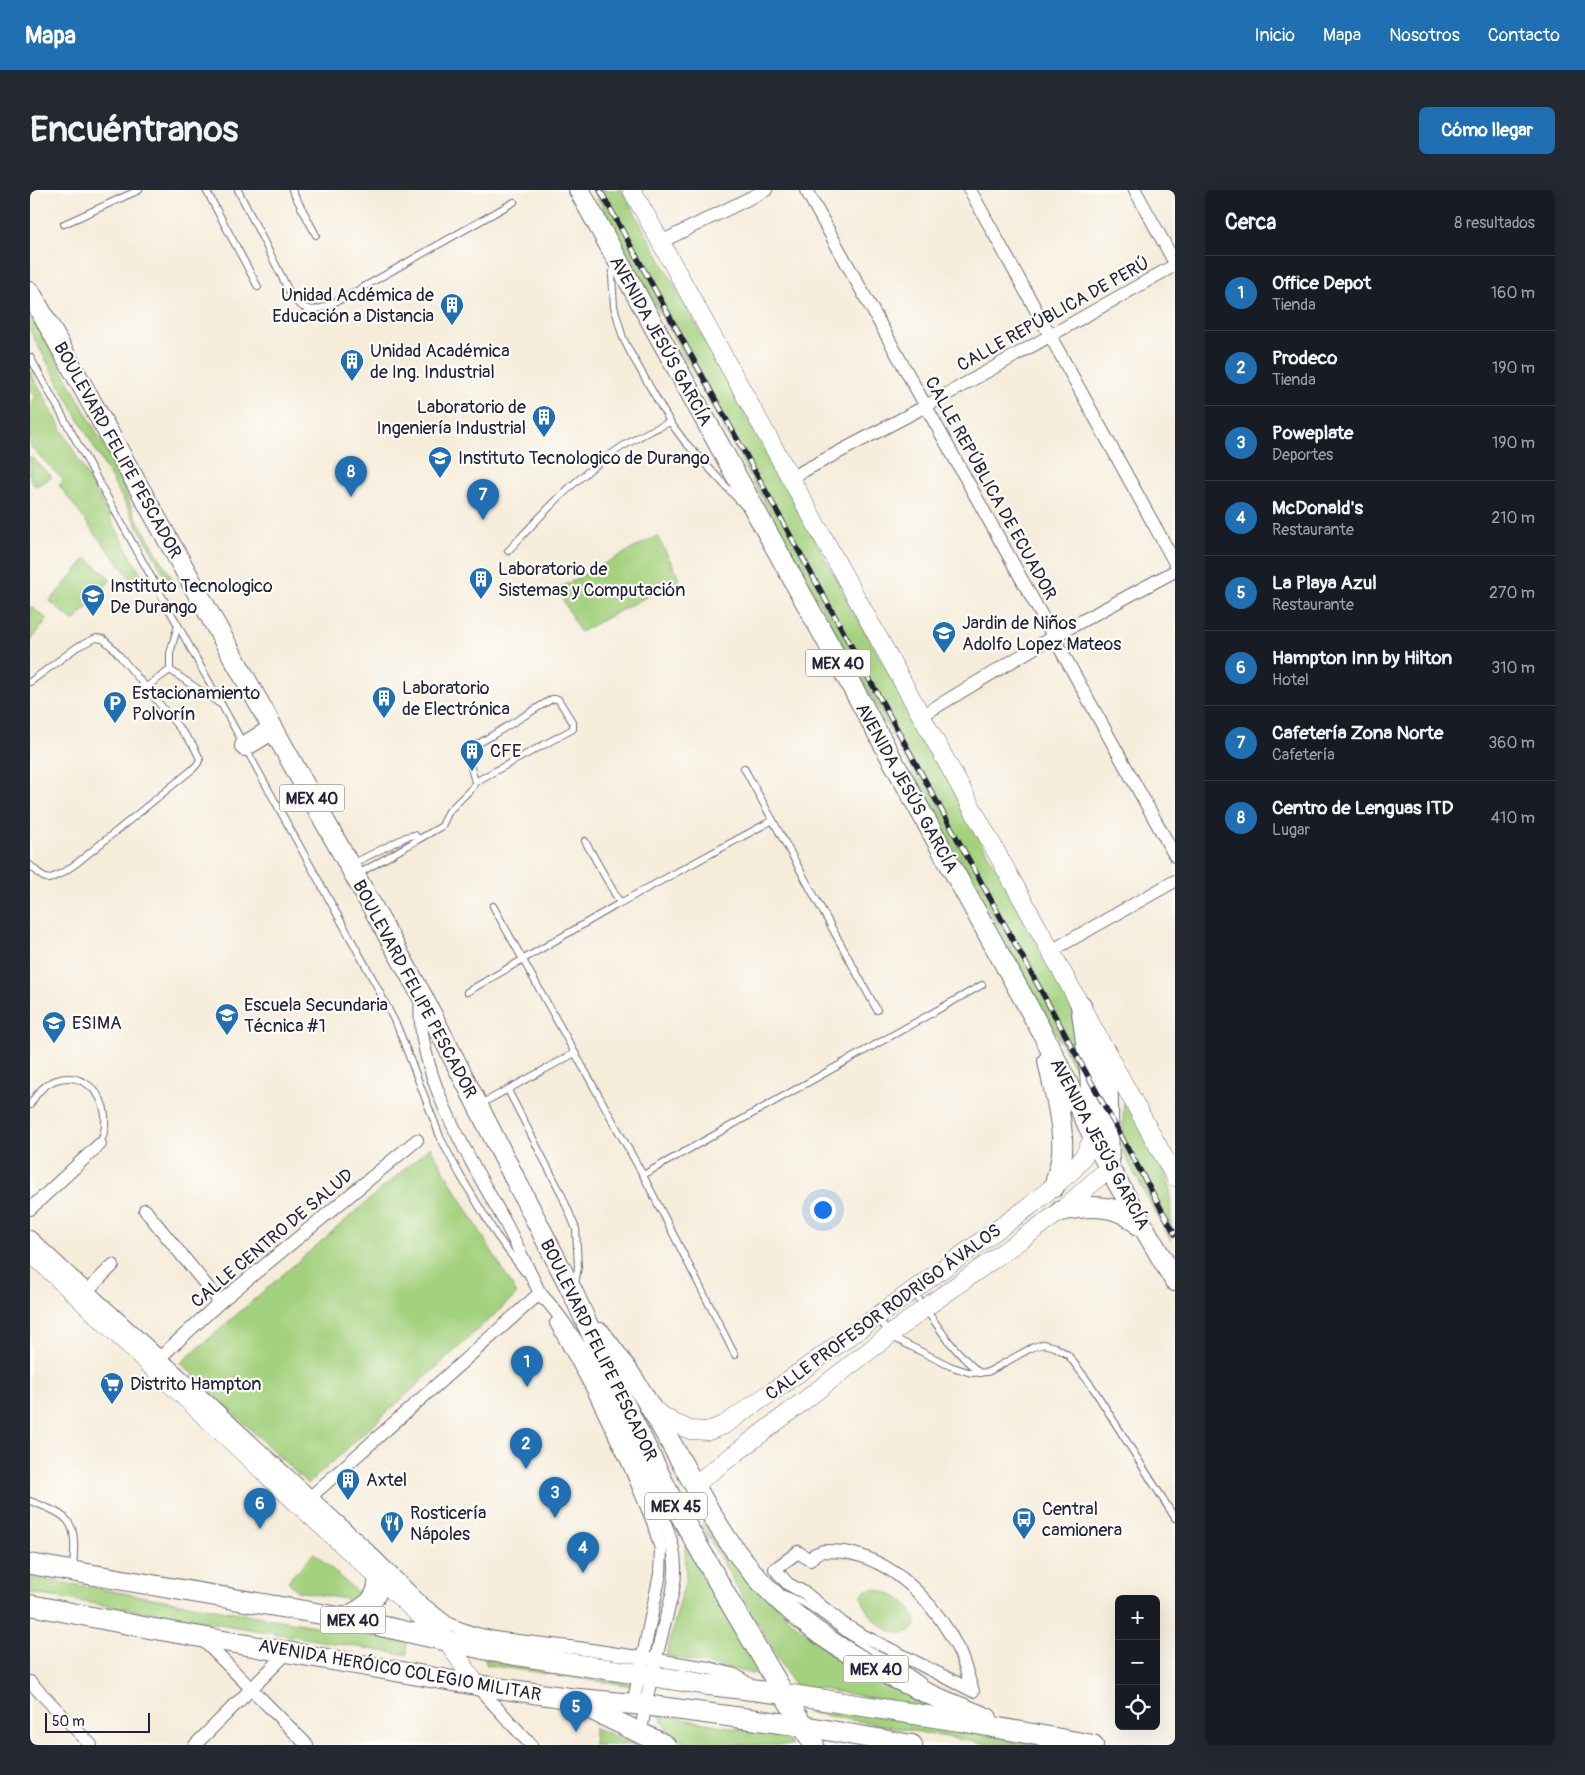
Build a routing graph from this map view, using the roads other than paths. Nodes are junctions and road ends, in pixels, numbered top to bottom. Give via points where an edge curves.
1 (139, 190) edge
2 (206, 190) edge
3 (238, 190) edge
4 (292, 190) edge
5 (579, 190) edge
6 (632, 190) edge
7 (766, 190) edge
8 (806, 190) edge
9 (970, 190) edge
10 (1135, 190) edge
11 (514, 202) dead end
12 (64, 224) dead end
13 (316, 235) dead end
14 (661, 242) junction
15 (615, 257) junction
16 (1175, 264) edge
17 (258, 287) dead end
18 (30, 292) edge
19 (1050, 335) junction
20 (30, 357) edge
21 (926, 406) junction
22 (670, 422) junction
23 (790, 478) junction
24 (759, 518) junction
25 (508, 551) dead end
26 (1175, 563) edge
27 (1175, 570) edge
28 (178, 625) junction
29 (1054, 636) junction
30 (170, 670) junction
31 (30, 682) edge
32 (146, 687) junction
33 (222, 705) junction
34 (921, 716) junction
35 (273, 729) junction
36 (245, 746) junction
37 (744, 768) dead end
38 (475, 782) junction
39 (773, 820) junction
40 (419, 839) junction
41 (585, 840) dead end
42 (1175, 856) edge
43 (30, 865) edge
44 (352, 870) junction
45 (1175, 881) edge
46 (620, 903) junction
47 (493, 906) dead end
48 (1051, 951) junction
49 (524, 960) junction
50 (982, 984) dead end
51 (467, 992) dead end
52 (422, 996) junction
53 (1081, 1005) junction
54 (877, 1010) dead end
55 (1042, 1032) junction
56 (575, 1052) junction
57 (1107, 1053) junction
58 (508, 1090) junction
59 (30, 1105) edge
60 (478, 1106) junction
61 (1093, 1138) junction
62 (417, 1140) dead end
63 (100, 1144) joint
64 (1109, 1168) junction
65 (643, 1174) junction
66 (1175, 1177) edge
67 (1054, 1187) junction
68 (30, 1208) edge
69 (145, 1210) dead end
70 (1061, 1211) junction
71 (1148, 1235) junction
72 (30, 1237) edge
73 (30, 1252) edge
74 (113, 1265) dead end
75 (1175, 1281) edge
76 (87, 1291) junction
77 (912, 1291) junction
78 (540, 1293) junction
79 (577, 1301) junction
80 (220, 1302) junction
81 (925, 1308) junction
82 (876, 1316) junction
83 (890, 1335) junction
84 (735, 1355) dead end
85 (156, 1362) junction
86 (980, 1373) junction
87 (651, 1408) junction
88 (694, 1485) junction
89 (30, 1501) edge
90 (306, 1501) junction
91 (1175, 1518) edge
92 (690, 1533) junction
93 (30, 1564) edge
94 (775, 1569) joint
95 (72, 1572) junction
96 (378, 1576) junction
97 (30, 1604) edge
98 (345, 1618) junction
99 (200, 1636) junction
100 (447, 1640) junction
101 (288, 1652) junction
102 (648, 1668) junction
103 (30, 1682) edge
104 (476, 1685) junction
105 (252, 1688) junction
106 (785, 1694) junction
107 (569, 1698) junction
108 (639, 1704) junction
109 (803, 1726) junction
110 (641, 1733) junction
111 (1030, 1734) junction
112 (91, 1745) edge
113 (195, 1745) edge
114 (307, 1745) edge
115 (531, 1745) edge
116 (665, 1745) edge
117 (814, 1745) edge
118 (912, 1745) edge
119 (1093, 1745) edge

1 - 12 lane
2 - 17 lane
3 - 11 lane via 292,297 308,310 344,298
4 - 13 lane
5 - 15 main road, AVENIDA JESÚS GARCÍA / MEX 40
6 - 14 street
7 - 14 street
8 - 21 street, CALLE REPÚBLICA DE ECUADOR
9 - 19 street
10 - 16 street
14 - 23 street
15 - 22 lane via 612,293 623,338
15 - 24 main road, AVENIDA JESÚS GARCÍA / MEX 40
16 - 19 street, CALLE REPÚBLICA DE PERÚ
18 - 35 main road, BOULEVARD FELIPE PESCADOR / MEX 40
19 - 21 street, CALLE REPÚBLICA DE PERÚ
19 - 26 street
20 - 28 lane, BOULEVARD FELIPE PESCADOR
21 - 23 street, CALLE REPÚBLICA DE PERÚ
21 - 29 street, CALLE REPÚBLICA DE ECUADOR
22 - 24 lane via 726,488
22 - 25 lane via 637,437 609,456 541,515
23 - 34 street
24 - 55 main road, AVENIDA JESÚS GARCÍA / MEX 40
27 - 29 street
28 - 30 lane via 170,653
28 - 33 lane, BOULEVARD FELIPE PESCADOR
29 - 34 street
29 - 42 street, CALLE REPÚBLICA DE ECUADOR
30 - 32 lane
30 - 33 lane
31 - 32 lane via 77,647 96,638 108,641
32 - 43 lane via 193,746 200,759 198,763 62,873 49,879
33 - 36 lane, BOULEVARD FELIPE PESCADOR
34 - 48 street
35 - 36 main road
35 - 44 main road, BOULEVARD FELIPE PESCADOR / MEX 40
36 - 78 lane, BOULEVARD FELIPE PESCADOR via 398,1028 441,1139 460,1175 497,1236
37 - 39 lane
38 - 38 lane via 468,751 552,699 558,699 573,723 572,729
38 - 40 lane via 449,811 442,826
39 - 46 lane
39 - 54 lane
40 - 44 lane
40 - 44 lane via 416,835 406,837
41 - 46 lane
44 - 52 main road, BOULEVARD FELIPE PESCADOR / MEX 40
45 - 48 street
46 - 49 lane
47 - 49 lane
48 - 53 street
49 - 51 lane
49 - 56 lane
50 - 65 lane
52 - 60 main road, BOULEVARD FELIPE PESCADOR / MEX 40
52 - 78 street via 420,1011 424,1040 439,1092 460,1140
53 - 57 street
53 - 61 main road via 1090,1071
55 - 61 main road, AVENIDA JESÚS GARCÍA / MEX 40
55 - 67 main road via 1061,1130 1060,1169
56 - 58 lane
56 - 65 lane
57 - 64 main road
57 - 66 street
58 - 60 lane
58 - 79 lane via 576,1229
59 - 63 lane via 39,1092 60,1078 86,1083 104,1104 105,1134
60 - 79 main road, BOULEVARD FELIPE PESCADOR / MEX 40
61 - 64 main road, AVENIDA JESÚS GARCÍA / MEX 40
61 - 67 street, CALLE PROFESOR RODRIGO ÁVALOS via 1074,1169
62 - 80 street, CALLE CENTRO DE SALUD
63 - 68 street
64 - 70 street, CALLE PROFESOR RODRIGO ÁVALOS
64 - 71 main road, AVENIDA JESÚS GARCÍA / MEX 40
65 - 84 lane
67 - 77 street, CALLE PROFESOR RODRIGO ÁVALOS
69 - 80 street
70 - 71 main road via 1090,1206 1110,1209 1136,1222
70 - 81 street, CALLE PROFESOR RODRIGO ÁVALOS
71 - 75 main road, AVENIDA JESÚS GARCÍA / MEX 40
72 - 76 street
73 - 85 street
74 - 76 street
76 - 85 street
77 - 81 lane
77 - 82 street, CALLE PROFESOR RODRIGO ÁVALOS
78 - 90 street
78 - 102 street via 562,1319 594,1373 671,1541 675,1580
79 - 87 main road, MEX 40
79 - 92 main road, BOULEVARD FELIPE PESCADOR / MEX 45
80 - 85 street, CALLE CENTRO DE SALUD
81 - 83 street, CALLE PROFESOR RODRIGO ÁVALOS
81 - 86 lane via 950,1345
82 - 83 lane
82 - 87 street, CALLE PROFESOR RODRIGO ÁVALOS via 724,1425 708,1431 690,1430
83 - 86 lane via 950,1366
83 - 88 street, CALLE PROFESOR RODRIGO ÁVALOS
85 - 90 street
86 - 91 lane via 1044,1344 1068,1355 1093,1388
87 - 88 main road, MEX 40
88 - 92 main road
88 - 111 main road, MEX 40 via 728,1540 770,1591 820,1635 899,1681
89 - 95 lane via 55,1510 70,1522 74,1538
90 - 96 street
90 - 102 street via 434,1614 458,1629 501,1639 578,1648
92 - 106 main road, BOULEVARD FELIPE PESCADOR / MEX 45
93 - 95 main road, AVENIDA HERÓICO COLEGIO MILITAR / MEX 40
94 - 94 street via 788,1584 805,1593 842,1623 973,1692 960,1654 942,1622 925,1599 889,1570 853,1554 823,1551 810,1560 798,1552
95 - 98 main road, AVENIDA HERÓICO COLEGIO MILITAR / MEX 40
96 - 98 main road via 379,1585 372,1600
96 - 100 street
97 - 99 main road, AVENIDA HERÓICO COLEGIO MILITAR / MEX 40
98 - 100 main road, AVENIDA HERÓICO COLEGIO MILITAR / MEX 40
99 - 101 main road, AVENIDA HERÓICO COLEGIO MILITAR / MEX 40
99 - 105 street
100 - 102 main road, AVENIDA HERÓICO COLEGIO MILITAR / MEX 40 via 497,1652
100 - 104 street
101 - 104 main road, AVENIDA HERÓICO COLEGIO MILITAR / MEX 40
101 - 105 street
102 - 106 main road, AVENIDA HERÓICO COLEGIO MILITAR / MEX 40
102 - 108 street
103 - 112 street
104 - 107 main road, AVENIDA HERÓICO COLEGIO MILITAR / MEX 40
104 - 115 street
105 - 113 street
105 - 114 street
106 - 109 main road, MEX 45
106 - 111 main road, MEX 40
107 - 108 main road, AVENIDA HERÓICO COLEGIO MILITAR / MEX 40
107 - 110 main road
108 - 109 main road, AVENIDA HERÓICO COLEGIO MILITAR / MEX 40
108 - 110 street
109 - 117 main road, MEX 45
109 - 118 main road, MEX 40
110 - 116 main road
111 - 119 main road, MEX 40

